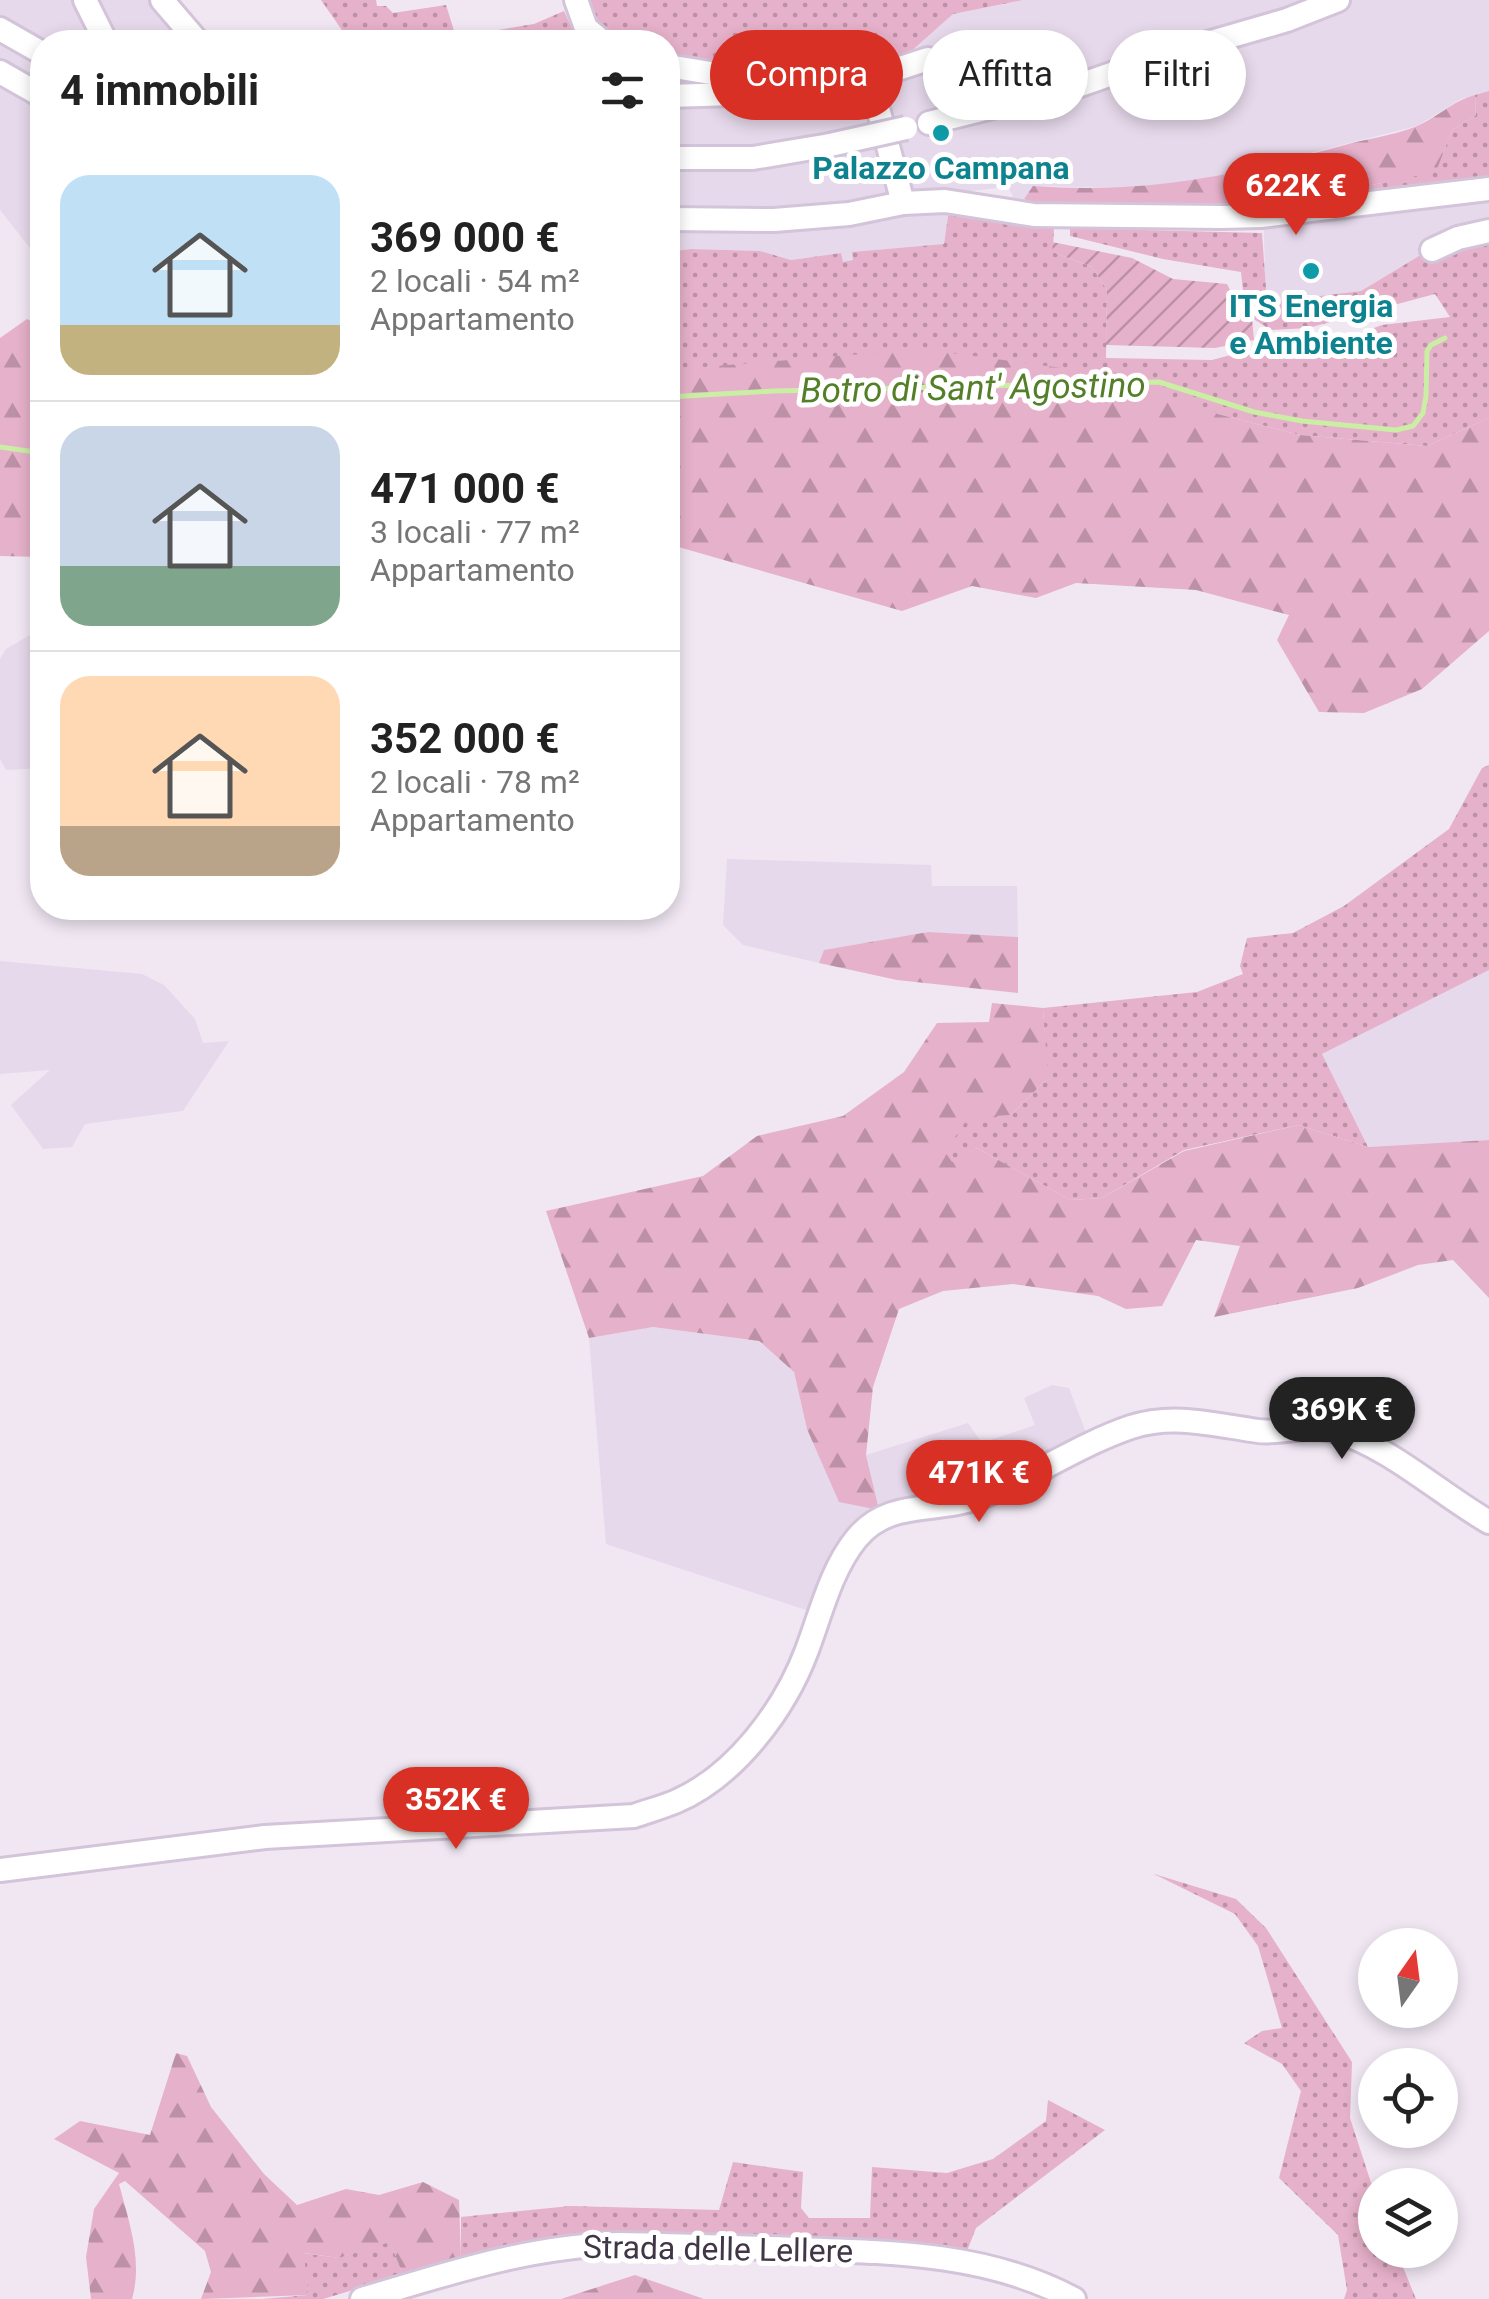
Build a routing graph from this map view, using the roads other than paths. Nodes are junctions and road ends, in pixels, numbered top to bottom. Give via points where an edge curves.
1 (162, 0) edge
2 (576, 0) edge
3 (1338, 0) edge
4 (82, 1) edge
5 (0, 29) edge
6 (99, 30) edge
7 (188, 30) edge
8 (588, 30) edge
9 (30, 46) edge
10 (680, 68) edge
11 (0, 72) edge
12 (710, 74) edge
13 (30, 89) edge
14 (710, 95) tunnel mouth
15 (680, 96) edge
16 (881, 120) edge
17 (680, 158) edge
18 (1489, 189) edge
19 (903, 203) junction
20 (680, 218) edge
21 (1489, 231) edge
22 (1432, 250) dead end
23 (1489, 1522) edge
24 (0, 1870) edge
25 (362, 2299) edge
26 (1074, 2299) edge

1 - 7 street
2 - 8 street
3 - 17 street, bridge via 1080,85 917,125 753,158
4 - 6 street
5 - 9 street
10 - 12 street
11 - 13 street
14 - 15 street
16 - 19 street
18 - 19 street via 1222,218 1049,216 945,201
19 - 20 street via 774,220
21 - 22 street
23 - 24 street via 1395,1460 1332,1430 1262,1432 1202,1420 1137,1425 980,1498 880,1516 838,1567 790,1690 744,1750 679,1800 634,1816 265,1837
25 - 26 street, Strada delle Lellere via 526,2254 618,2244 948,2258 1019,2275

